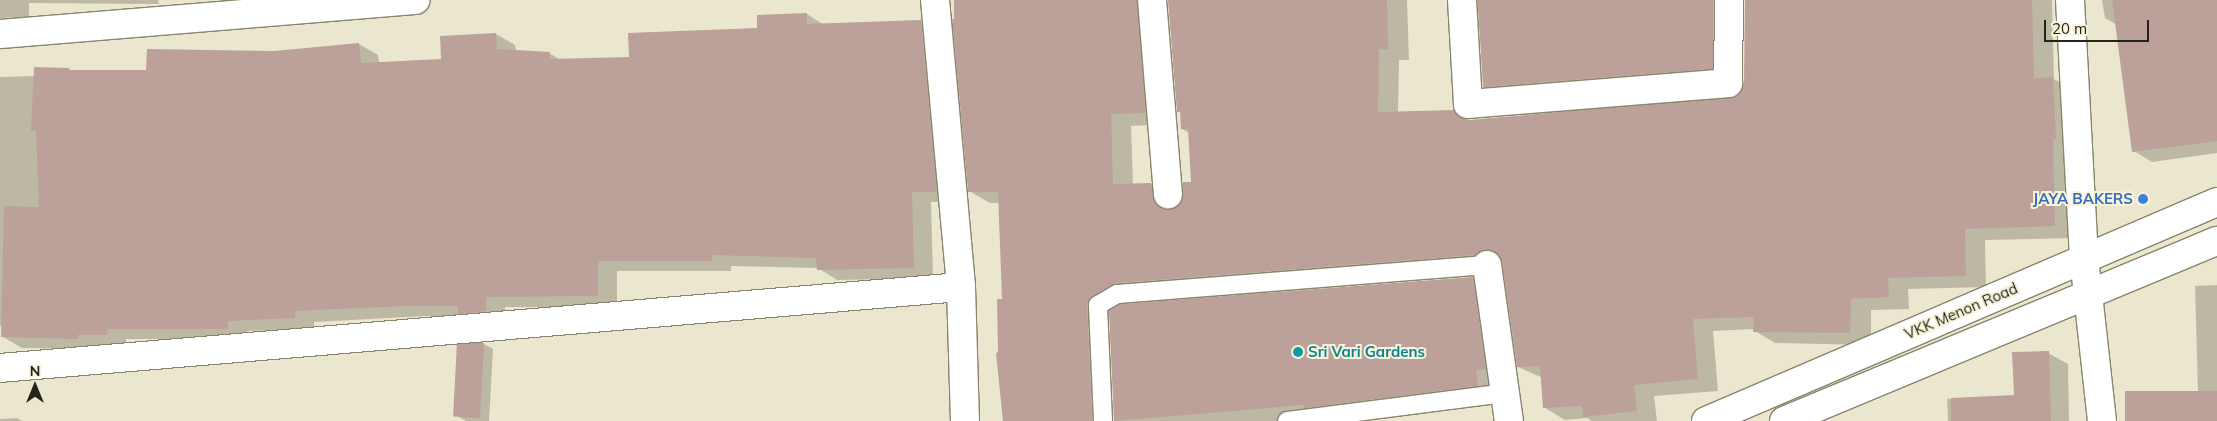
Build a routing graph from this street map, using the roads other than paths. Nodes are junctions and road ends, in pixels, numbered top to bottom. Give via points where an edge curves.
1 (416, 0) edge
2 (935, 0) edge
3 (1152, 0) edge
4 (1462, 0) edge
5 (1729, 0) edge
6 (2070, 0) edge
7 (0, 34) edge
8 (1168, 194) dead end
9 (2217, 202) edge
10 (2217, 240) edge
11 (2084, 258) junction
12 (1486, 265) joint
13 (961, 288) junction
14 (2087, 296) junction
15 (0, 368) edge
16 (1506, 393) junction
17 (965, 421) edge
18 (1103, 421) edge
19 (1287, 421) edge
20 (1509, 421) edge
21 (1706, 421) edge
22 (1784, 421) edge
23 (2102, 421) edge

1 - 7 street
2 - 13 street
3 - 8 street
4 - 5 street via 1468,104 1728,83
6 - 11 street
9 - 11 street, VKK Menon Road
10 - 14 street
11 - 14 street
11 - 21 street, VKK Menon Road
12 - 16 street
12 - 18 lane via 1117,294 1098,305
13 - 15 street
13 - 17 street
14 - 22 street
14 - 23 street
16 - 19 lane
16 - 20 street

